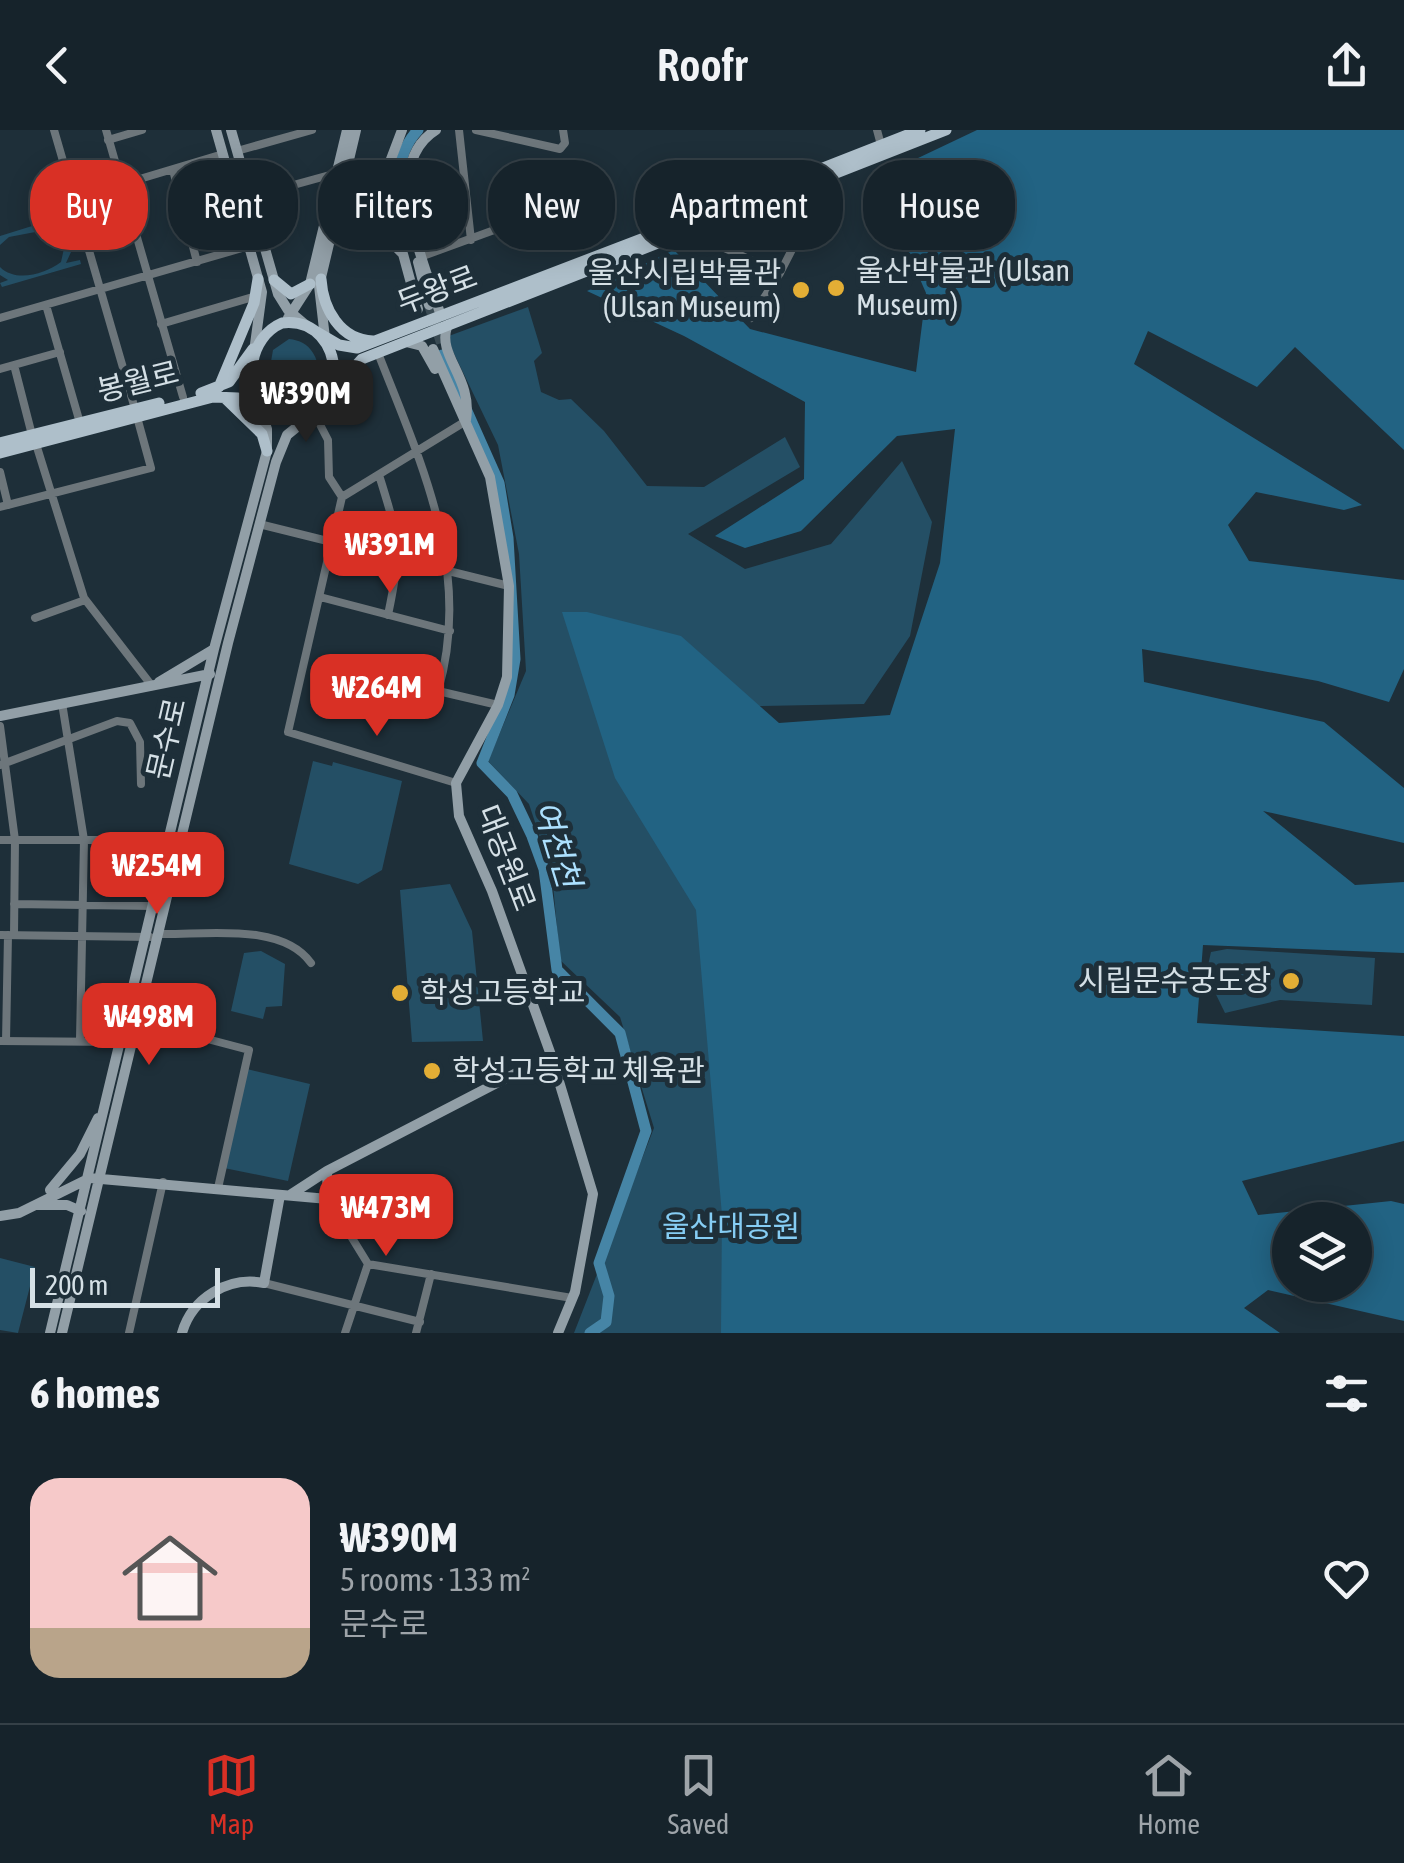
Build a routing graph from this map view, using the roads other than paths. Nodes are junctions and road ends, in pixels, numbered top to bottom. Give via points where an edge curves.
1 (54, 130) edge
2 (142, 130) edge
3 (216, 130) edge
4 (232, 130) edge
5 (312, 130) edge
6 (347, 130) edge
7 (356, 130) edge
8 (402, 130) edge
9 (436, 130) edge
10 (459, 130) edge
11 (476, 130) edge
12 (563, 130) edge
13 (878, 130) edge
14 (920, 130) edge
15 (946, 130) edge
16 (294, 132) edge
17 (107, 135) edge
18 (881, 145) junction
19 (237, 151) junction
20 (223, 154) junction
21 (62, 160) edge
22 (114, 160) edge
23 (204, 160) edge
24 (225, 160) edge
25 (240, 160) edge
26 (339, 160) edge
27 (391, 160) edge
28 (410, 160) edge
29 (843, 161) edge
30 (843, 173) edge
31 (488, 233) edge
32 (471, 240) junction
33 (635, 240) edge
34 (88, 250) edge
35 (140, 250) edge
36 (194, 250) edge
37 (236, 250) edge
38 (250, 250) edge
39 (265, 250) edge
40 (322, 250) edge
41 (400, 250) joint
42 (413, 250) edge
43 (421, 250) edge
44 (649, 250) edge
45 (730, 250) edge
46 (792, 250) edge
47 (422, 256) junction
48 (197, 262) junction
49 (780, 273) junction
50 (147, 276) junction
51 (258, 279) junction
52 (274, 280) junction
53 (316, 281) junction
54 (99, 290) junction
55 (256, 296) junction
56 (46, 305) junction
57 (0, 318) edge
58 (287, 318) junction
59 (751, 318) dead end
60 (444, 321) junction
61 (161, 324) junction
62 (415, 326) junction
63 (327, 342) junction
64 (406, 342) junction
65 (377, 347) junction
66 (436, 347) junction
67 (254, 351) junction
68 (60, 352) junction
69 (14, 365) junction
70 (0, 369) edge
71 (220, 392) junction
72 (332, 392) junction
73 (191, 398) junction
74 (263, 408) junction
75 (136, 413) junction
76 (314, 413) junction
77 (466, 421) junction
78 (80, 422) junction
79 (34, 439) junction
80 (0, 443) edge
81 (267, 451) junction
82 (0, 453) edge
83 (418, 454) junction
84 (0, 472) edge
85 (379, 475) junction
86 (52, 494) junction
87 (342, 497) junction
88 (4, 506) edge
89 (259, 524) junction
90 (332, 543) junction
91 (400, 560) junction
92 (448, 572) junction
93 (509, 586) junction
94 (320, 597) junction
95 (86, 600) junction
96 (388, 615) junction
97 (35, 618) dead end
98 (450, 631) junction
99 (214, 649) junction
100 (224, 662) junction
101 (208, 675) junction
102 (152, 686) junction
103 (62, 702) junction
104 (214, 702) junction
105 (498, 705) junction
106 (0, 716) edge
107 (0, 726) edge
108 (201, 730) junction
109 (69, 742) junction
110 (3, 764) edge
111 (456, 783) junction
112 (141, 784) dead end
113 (0, 840) edge
114 (15, 840) junction
115 (84, 840) junction
116 (169, 840) junction
117 (165, 883) junction
118 (14, 904) junction
119 (83, 905) junction
120 (154, 906) junction
121 (82, 934) junction
122 (160, 934) junction
123 (7, 935) edge
124 (146, 936) junction
125 (156, 949) junction
126 (310, 963) dead end
127 (139, 1021) junction
128 (80, 1040) junction
129 (3, 1041) edge
130 (122, 1042) junction
131 (551, 1054) junction
132 (111, 1089) junction
133 (327, 1171) junction
134 (102, 1177) junction
135 (90, 1178) junction
136 (163, 1182) junction
137 (218, 1188) junction
138 (285, 1195) junction
139 (328, 1199) junction
140 (35, 1205) junction
141 (81, 1211) junction
142 (0, 1216) edge
143 (368, 1264) junction
144 (431, 1274) junction
145 (264, 1283) junction
146 (572, 1298) junction
147 (353, 1306) junction
148 (420, 1322) junction
149 (50, 1333) edge
150 (62, 1333) edge
151 (129, 1333) edge
152 (182, 1333) edge
153 (346, 1333) edge
154 (416, 1333) edge
155 (558, 1333) edge

1 - 21 street
2 - 17 street
3 - 20 street
4 - 19 street
5 - 16 street
6 - 26 street
7 - 53 street
8 - 27 street
9 - 28 street via 421,139
10 - 32 street
11 - 12 street via 562,148
13 - 18 street
14 - 18 main road, 두왕로
15 - 30 main road
16 - 19 street
17 - 22 street
18 - 29 main road, 두왕로
19 - 25 street
20 - 23 street
20 - 24 street
31 - 32 street
32 - 47 street
33 - 60 main road, 두왕로
34 - 54 street
35 - 50 street
36 - 48 street
37 - 48 street
38 - 51 street
39 - 52 street
40 - 53 street
41 - 42 street via 424,307
41 - 62 street
43 - 47 street
44 - 60 main road
45 - 49 street
46 - 49 street
47 - 60 street
48 - 50 street
49 - 59 street
50 - 54 street
50 - 61 street
51 - 55 main road
51 - 67 street via 262,298
52 - 53 main road via 291,294
52 - 58 street
53 - 58 street
53 - 63 street
53 - 65 main road via 344,332
54 - 56 street
54 - 75 street
55 - 61 street
55 - 71 main road
56 - 57 street
56 - 68 street
58 - 63 main road, 두왕로
58 - 67 main road, 봉월로
60 - 62 main road, 두왕로
60 - 64 main road
60 - 66 street
61 - 73 street
62 - 65 main road, 두왕로
63 - 65 main road, 두왕로
63 - 72 main road via 336,368
64 - 65 main road
64 - 66 street
65 - 72 main road
65 - 83 street
66 - 77 street, 대공원로
66 - 77 street via 469,402
67 - 71 main road, 봉월로
67 - 74 main road via 255,392
68 - 69 street
68 - 78 street
69 - 70 street
69 - 79 street
71 - 73 main road, 봉월로
71 - 74 main road, 봉월로
71 - 81 main road via 262,434
72 - 76 main road
73 - 75 main road, 봉월로
74 - 76 main road via 288,418
74 - 81 street, 문수로
75 - 78 main road, 봉월로
75 - 79 main road
75 - 86 street via 151,468
76 - 87 street via 328,440 329,477
76 - 89 street, 문수로 via 284,440
77 - 83 street
77 - 93 street, 대공원로 via 490,477
78 - 79 main road, 봉월로
79 - 80 main road, 봉월로
79 - 82 main road
79 - 86 street
81 - 99 street, 문수로
83 - 85 street
83 - 92 street via 443,529
84 - 88 street
85 - 87 street
85 - 91 street
86 - 88 street
86 - 95 street
87 - 90 street
89 - 90 street
89 - 100 street, 문수로
90 - 91 street
90 - 94 street
91 - 92 street
91 - 96 street
92 - 93 street
92 - 98 street
93 - 105 street, 대공원로 via 507,677
94 - 96 street
94 - 111 street via 288,732
95 - 97 street
95 - 102 street
96 - 98 street
98 - 105 street via 438,691
99 - 101 street, 문수로
99 - 102 street
100 - 101 street
100 - 104 street, 문수로
101 - 102 street
101 - 104 street
101 - 108 street, 문수로
102 - 103 street
103 - 106 street
103 - 109 street
104 - 108 street, 문수로
105 - 111 street, 대공원로
107 - 110 street
108 - 116 street, 문수로
108 - 117 street, 문수로
109 - 110 street
109 - 112 street via 130,723 140,742
109 - 115 street
110 - 114 street
111 - 131 street, 대공원로 via 458,816
113 - 114 street
114 - 115 street
114 - 118 street
115 - 116 street
115 - 119 street
116 - 117 street, 문수로
117 - 120 street, 문수로
117 - 122 street, 문수로
118 - 119 street
118 - 123 street
119 - 120 street
119 - 121 street
120 - 124 street, 문수로
121 - 123 street
121 - 124 street
121 - 128 street
122 - 125 street, 문수로
122 - 126 street via 262,936 299,946
123 - 129 street
124 - 125 street
124 - 130 street, 문수로
125 - 127 street, 문수로
127 - 134 street, 문수로
127 - 137 street via 249,1050
128 - 129 street
128 - 130 street
130 - 132 street, 문수로
131 - 133 street
131 - 146 street, 대공원로 via 593,1194
132 - 135 street, 문수로
132 - 140 street via 80,1154
133 - 138 street
133 - 139 street
134 - 135 street
134 - 136 street
134 - 150 street, 문수로
135 - 140 street
135 - 141 street, 문수로
136 - 137 street
136 - 151 street
137 - 138 street
138 - 139 street
138 - 145 street
139 - 143 street
140 - 141 street
140 - 142 street
141 - 149 street, 문수로
143 - 144 street
143 - 147 street
144 - 146 street
144 - 148 street
145 - 147 street
145 - 152 street via 243,1280 217,1289 186,1317
146 - 155 street, 대공원로
147 - 148 street
147 - 153 street
148 - 154 street

